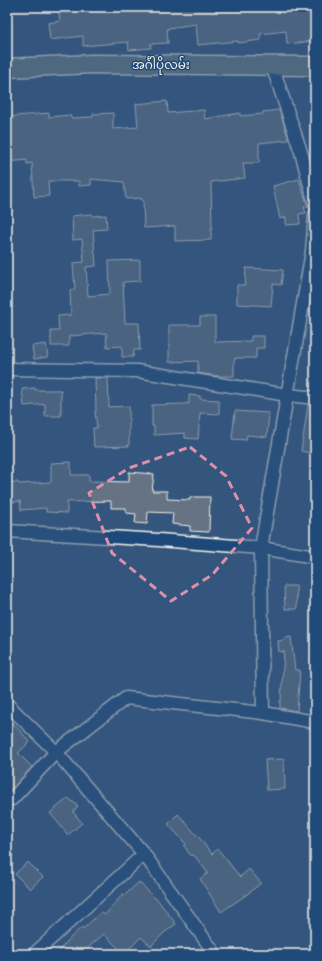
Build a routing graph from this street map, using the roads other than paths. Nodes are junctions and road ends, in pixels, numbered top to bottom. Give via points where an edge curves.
1 (272, 65) junction
2 (315, 66) edge
3 (7, 68) edge
4 (315, 204) edge
5 (315, 215) edge
6 (7, 369) edge
7 (288, 395) junction
8 (315, 398) edge
9 (7, 530) edge
10 (261, 548) junction
11 (315, 557) edge
12 (7, 704) edge
13 (263, 713) junction
14 (315, 722) edge
15 (56, 752) junction
16 (7, 799) edge
17 (144, 854) junction
18 (34, 954) edge
19 (215, 954) edge

1 - 2 main road, အင်္ဂါပိုလမ်း
1 - 3 main road, အင်္ဂါပိုလမ်း via 93,64
1 - 4 street
5 - 7 street via 312,251
6 - 7 street via 137,371
7 - 8 street
7 - 10 street
9 - 10 street
10 - 11 street
10 - 13 street
12 - 15 street
13 - 14 street
13 - 15 street via 126,698
15 - 16 street via 12,799
15 - 17 street
17 - 18 street
17 - 19 street

